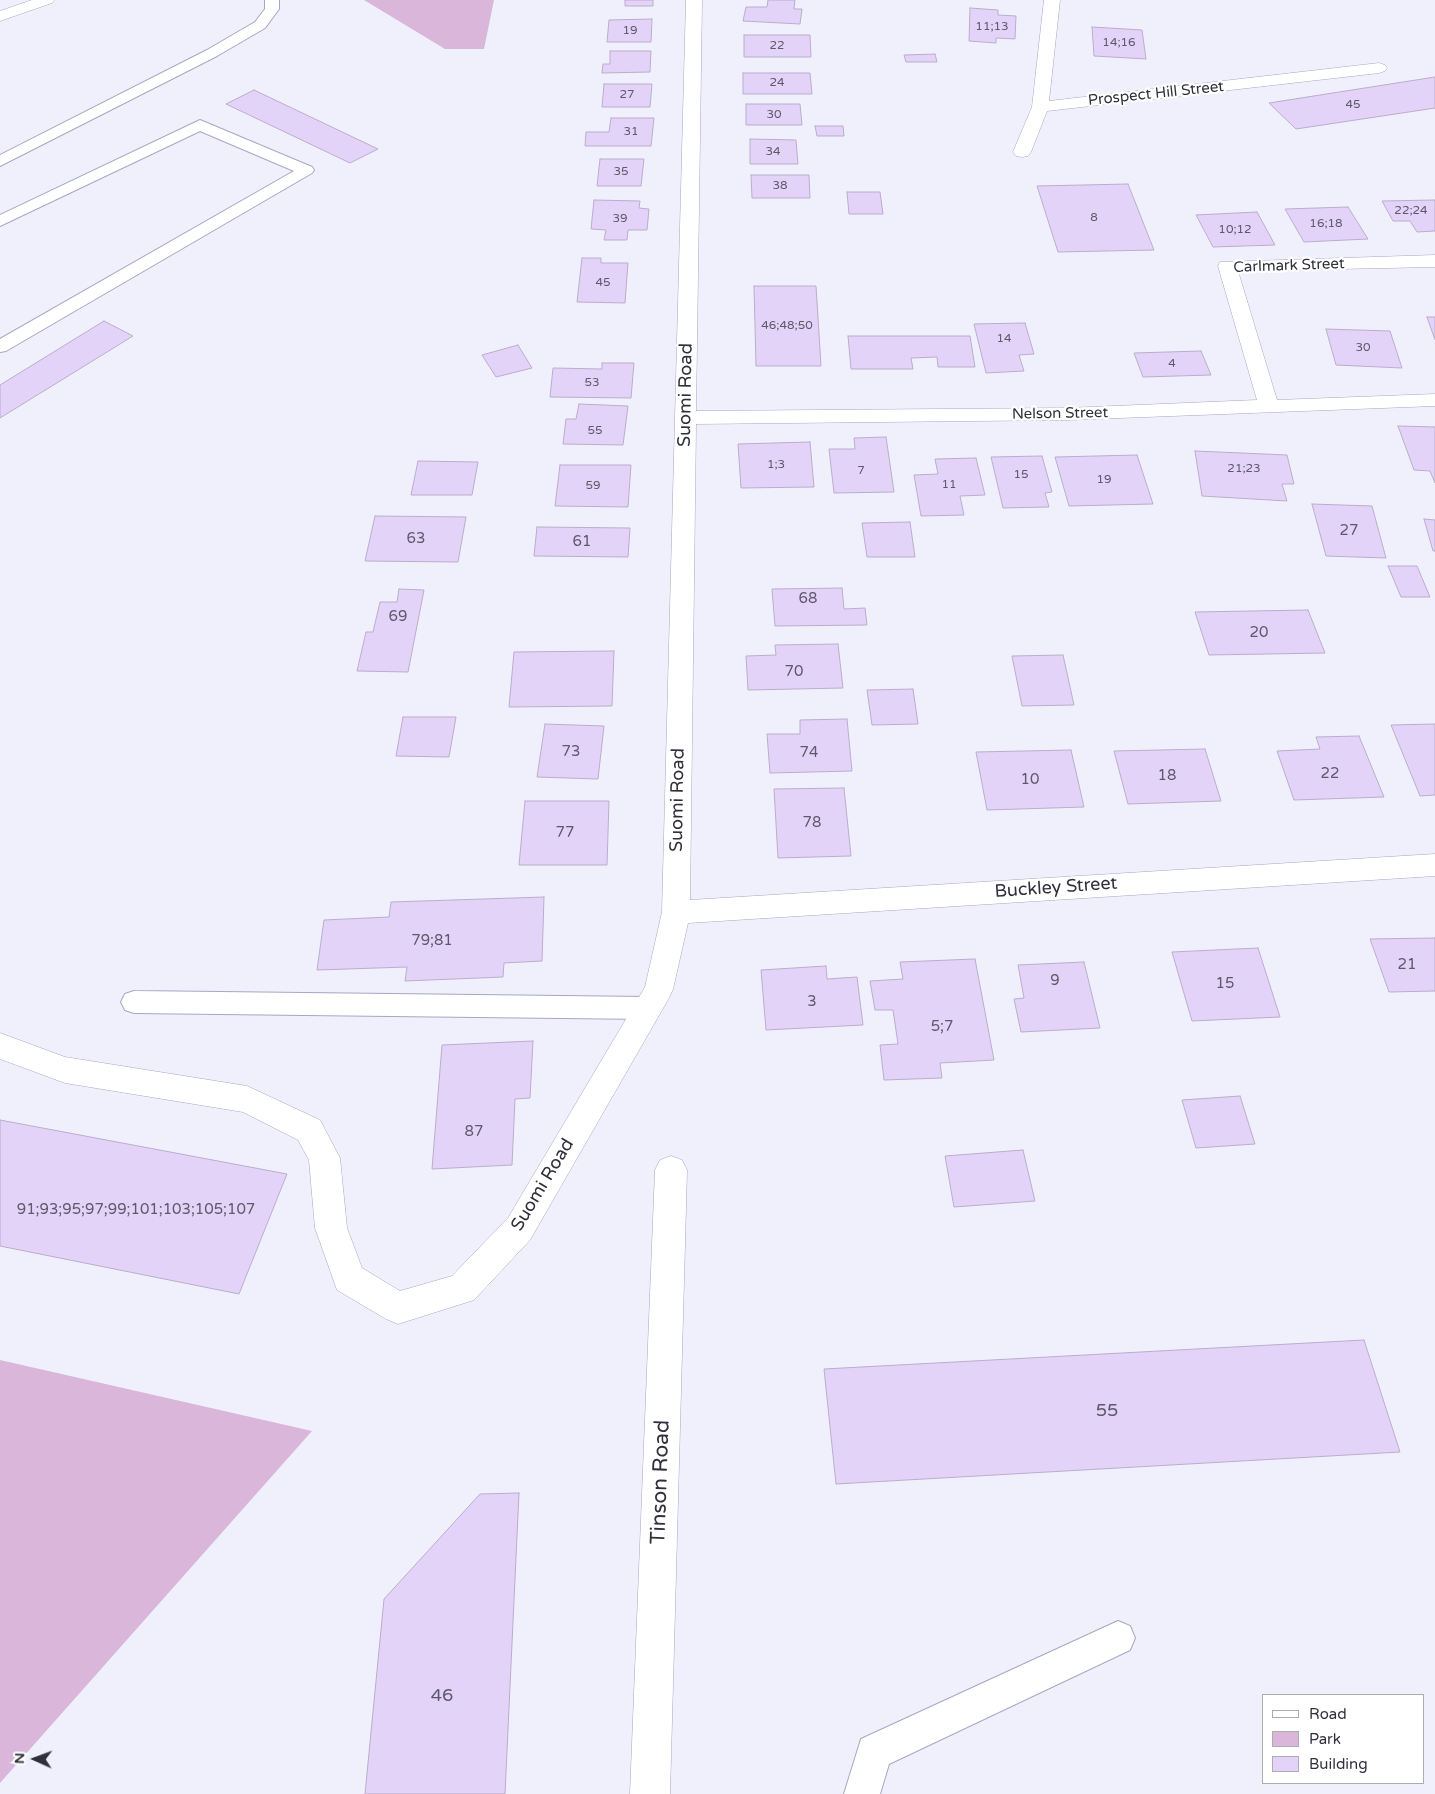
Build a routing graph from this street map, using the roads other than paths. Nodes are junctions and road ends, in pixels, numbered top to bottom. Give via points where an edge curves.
1 (47, 0) edge
2 (272, 0) edge
3 (694, 0) edge
4 (1052, 0) edge
5 (0, 16) edge
6 (1379, 68) dead end
7 (1040, 107) junction
8 (1022, 152) dead end
9 (0, 161) edge
10 (0, 221) edge
11 (1435, 261) edge
12 (0, 347) edge
13 (1435, 400) edge
14 (1269, 406) junction
15 (685, 418) junction
16 (1435, 865) edge
17 (676, 912) junction
18 (134, 1002) dead end
19 (647, 1008) junction
20 (0, 1046) edge
21 (671, 1170) dead end
22 (1118, 1638) dead end
23 (650, 1794) edge
24 (862, 1794) edge

1 - 5 street
2 - 9 lane via 272,9 260,25 212,53
3 - 15 street, Suomi Road
4 - 7 street
6 - 7 street, Prospect Hill Street
7 - 8 street
10 - 12 lane via 200,126 306,170
11 - 14 street, Carlmark Street via 1227,266
13 - 14 street, Nelson Street
14 - 15 street, Nelson Street via 1067,414
15 - 17 street, Suomi Road
16 - 17 street, Buckley Street
17 - 19 street, Suomi Road via 659,989
18 - 19 lane
19 - 20 street, Suomi Road via 519,1229 462,1289 398,1308 350,1279 330,1228 324,1158 309,1130 247,1099 65,1070
21 - 23 street, Tinson Road
22 - 24 lane via 874,1752

